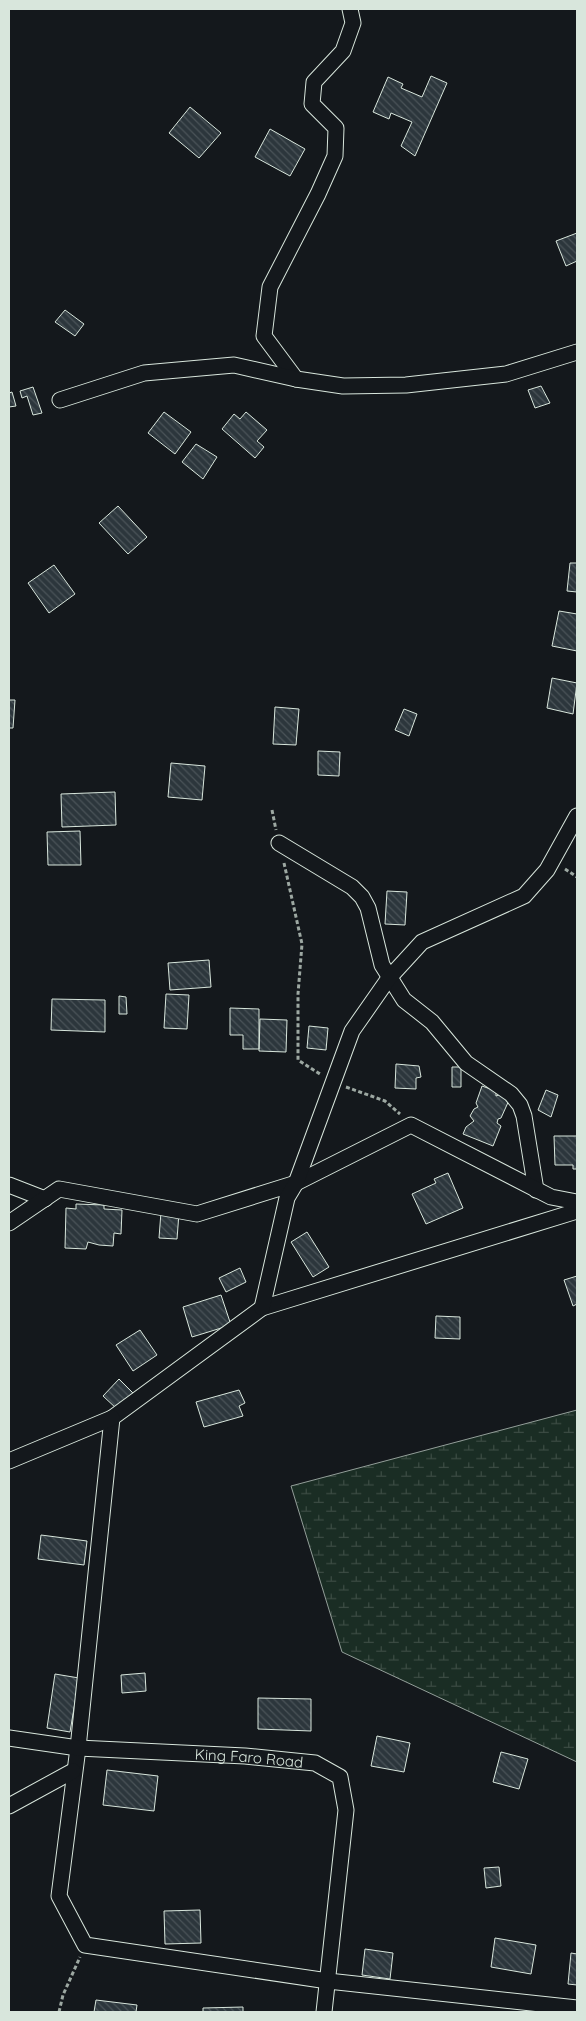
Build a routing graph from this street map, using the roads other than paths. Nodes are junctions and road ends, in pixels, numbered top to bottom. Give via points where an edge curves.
1 (350, 9) edge
2 (577, 352) edge
3 (296, 379) junction
4 (60, 400) dead end
5 (577, 816) edge
6 (279, 843) road end
7 (389, 978) junction
8 (296, 1183) junction
9 (9, 1185) edge
10 (536, 1190) junction
11 (45, 1199) junction
12 (577, 1202) edge
13 (577, 1211) edge
14 (9, 1223) edge
15 (262, 1308) junction
16 (112, 1418) junction
17 (9, 1461) edge
18 (9, 1738) edge
19 (78, 1748) junction
20 (73, 1771) junction
21 (9, 1806) edge
22 (328, 1981) junction
23 (577, 2008) edge
24 (324, 2012) edge

1 - 3 street via 353,23 343,51 314,82 312,104 336,128 335,156 270,287 264,336
2 - 3 street via 506,374 406,385 343,386
3 - 4 street via 234,365 144,372
5 - 7 street via 547,870 524,896 422,942
6 - 7 street via 352,887 362,897 368,908 382,965
7 - 8 street via 352,1031
7 - 10 street via 404,1000 432,1022 466,1063 512,1094 520,1105
8 - 10 street via 411,1125
8 - 11 street via 197,1214 59,1189
8 - 15 street via 287,1198
9 - 11 street
10 - 12 street via 551,1197
11 - 14 street
13 - 15 street
15 - 16 street
16 - 17 street
16 - 19 street
18 - 19 street, King Faro Road
19 - 20 street
19 - 22 street, King Faro Road via 306,1762 315,1763 340,1777 346,1810
20 - 21 street
20 - 22 street via 59,1896 85,1945
22 - 23 street
22 - 24 street, King Faro Road

